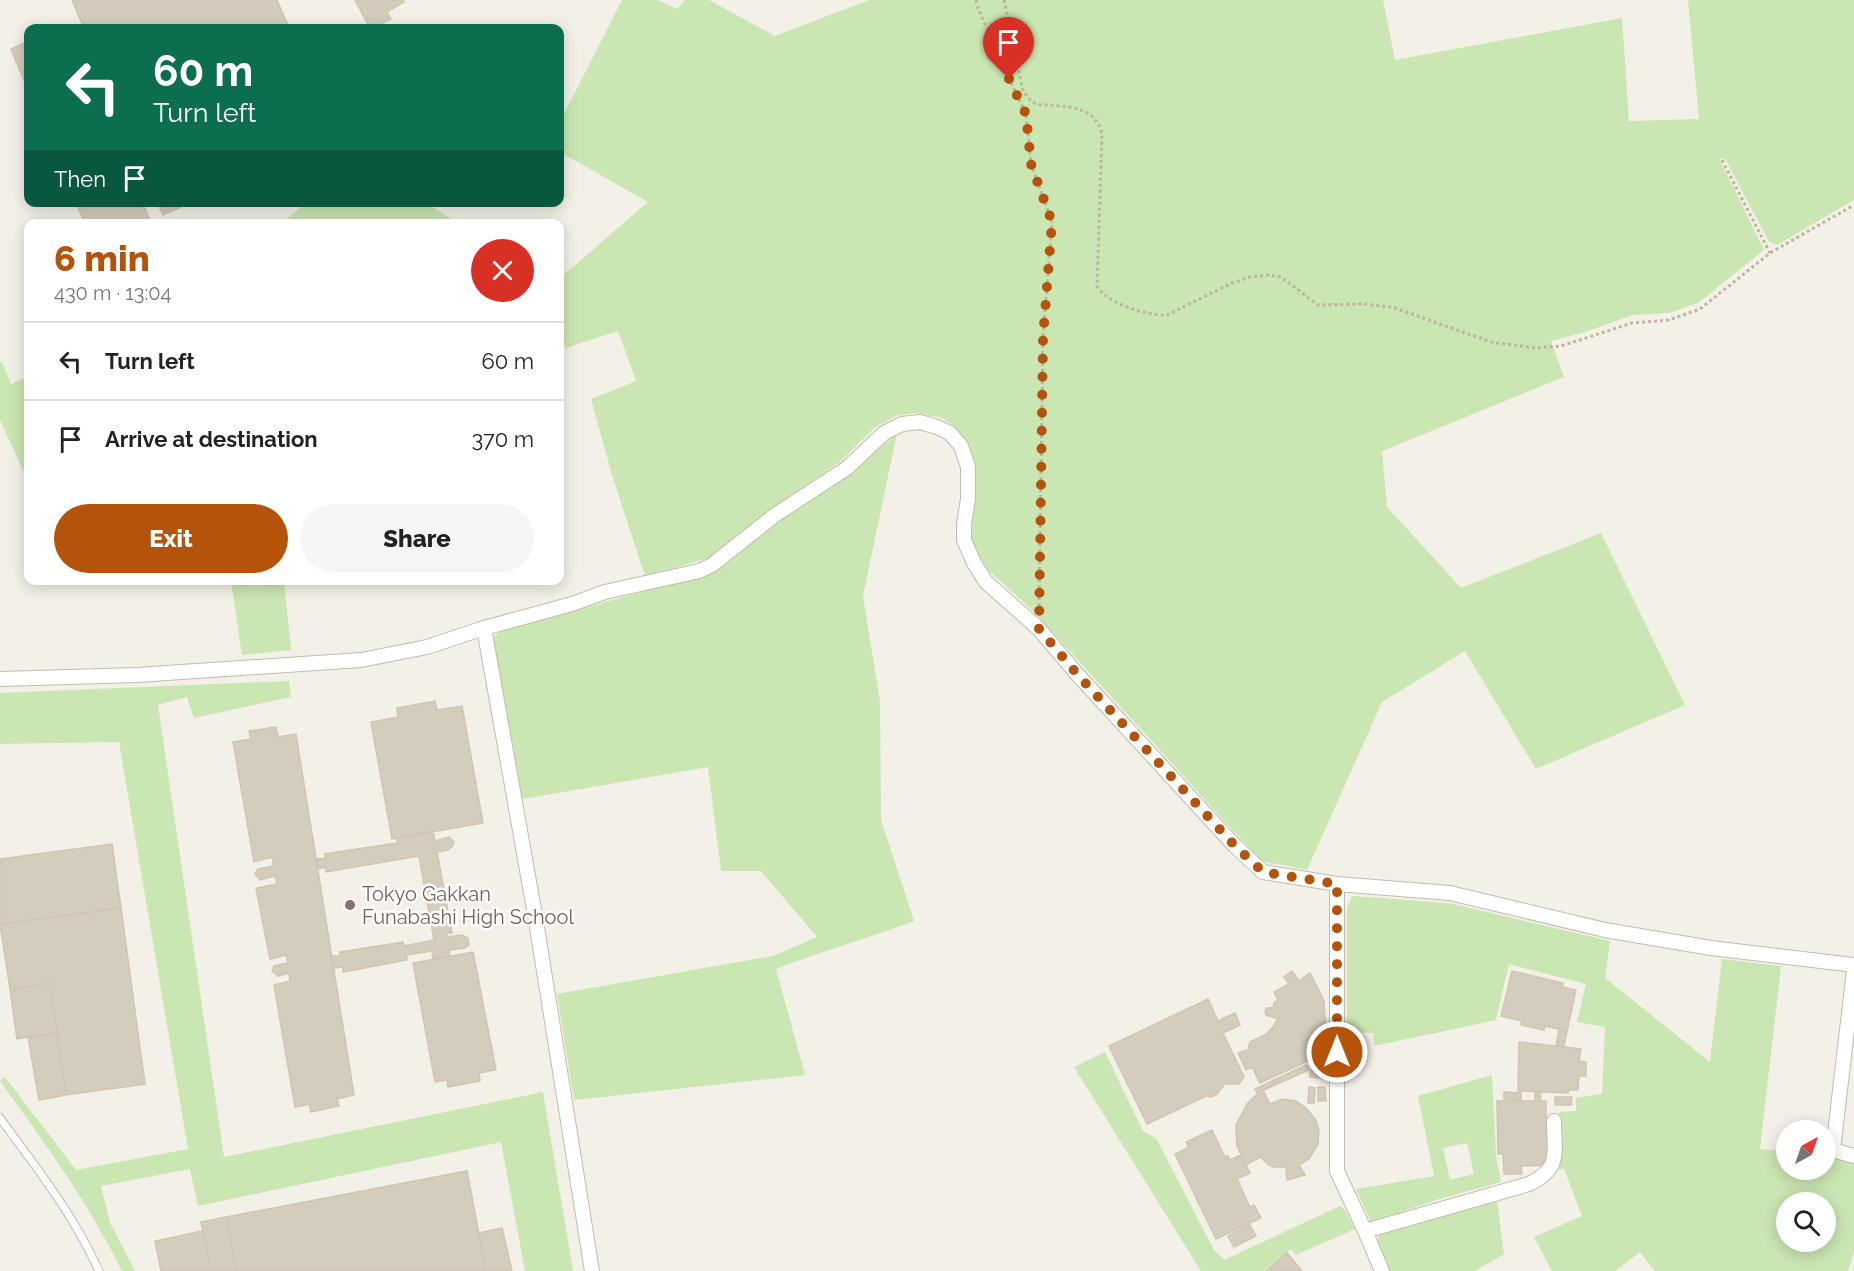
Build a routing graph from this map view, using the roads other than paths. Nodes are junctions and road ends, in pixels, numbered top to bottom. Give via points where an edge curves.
1 (484, 628) junction
2 (0, 679) edge
3 (1337, 884) junction
4 (1854, 965) edge
5 (1854, 970) edge
6 (0, 1118) edge
7 (1554, 1121) dead end
8 (1854, 1156) edge
9 (1365, 1231) junction
10 (99, 1271) edge
11 (592, 1271) edge
12 (1382, 1271) edge

1 - 2 street via 427,647 361,660 137,675
1 - 3 street via 605,592 699,571 847,468 884,433 902,424 920,422 937,427 950,433 961,446 968,467 964,540 986,582 1039,629 1263,872
1 - 11 street
3 - 4 street via 1450,893 1605,930 1711,948
3 - 9 street via 1336,1171
5 - 8 street via 1833,1150
6 - 10 lane via 66,1210
7 - 9 street via 1554,1161 1542,1178
9 - 12 street

